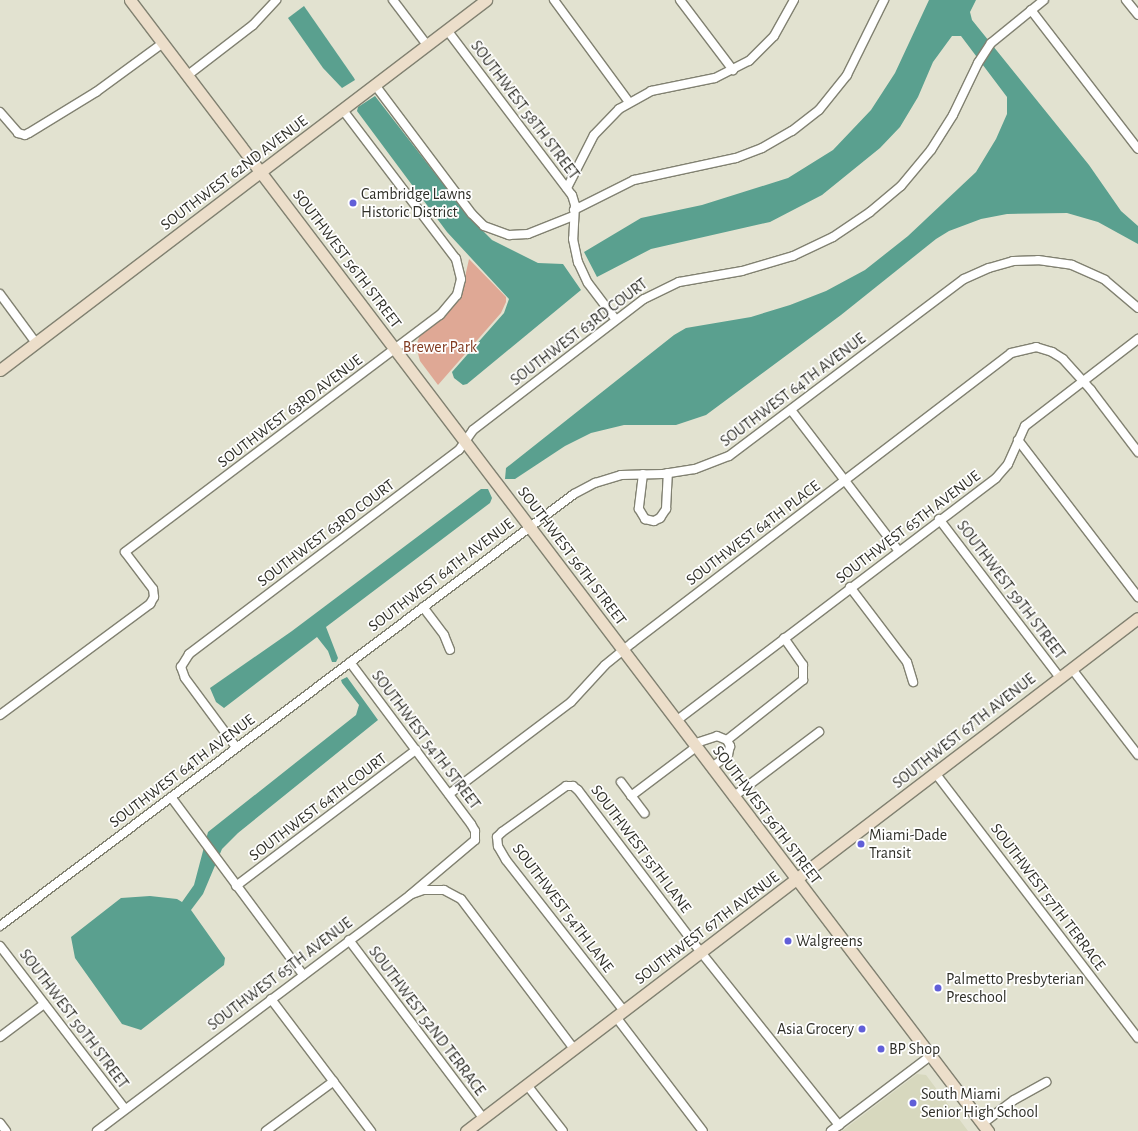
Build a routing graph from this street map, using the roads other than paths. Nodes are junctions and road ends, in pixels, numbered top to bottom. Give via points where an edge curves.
1 (130, 0) edge
2 (276, 0) edge
3 (393, 0) edge
4 (486, 0) edge
5 (554, 0) edge
6 (680, 0) edge
7 (794, 0) edge
8 (884, 0) edge
9 (1044, 0) edge
10 (1126, 0) edge
11 (1031, 10) junction
12 (1138, 15) edge
13 (447, 30) junction
14 (163, 42) junction
15 (428, 45) junction
16 (733, 70) junction
17 (188, 75) junction
18 (375, 85) junction
19 (629, 102) junction
20 (343, 110) junction
21 (0, 112) edge
22 (1138, 149) edge
23 (262, 173) junction
24 (567, 188) junction
25 (573, 213) junction
26 (0, 294) edge
27 (1138, 308) edge
28 (616, 320) junction
29 (1138, 339) edge
30 (36, 342) junction
31 (395, 349) junction
32 (0, 370) edge
33 (1084, 381) junction
34 (791, 410) junction
35 (1018, 440) junction
36 (465, 442) junction
37 (1138, 452) edge
38 (668, 473) junction
39 (643, 474) junction
40 (845, 480) junction
41 (939, 519) junction
42 (530, 526) junction
43 (898, 550) junction
44 (850, 587) junction
45 (1138, 597) edge
46 (423, 607) junction
47 (1138, 618) edge
48 (784, 638) junction
49 (450, 650) dead end
50 (623, 650) junction
51 (350, 662) junction
52 (1072, 669) junction
53 (1060, 678) junction
54 (913, 682) dead end
55 (0, 715) edge
56 (676, 721) junction
57 (819, 732) dead end
58 (727, 740) junction
59 (694, 745) junction
60 (236, 748) junction
61 (416, 750) junction
62 (1138, 755) edge
63 (711, 768) junction
64 (936, 774) junction
65 (620, 782) dead end
66 (570, 785) joint
67 (449, 794) junction
68 (631, 796) junction
69 (171, 797) junction
70 (733, 797) junction
71 (644, 813) dead end
72 (476, 836) joint
73 (796, 880) junction
74 (236, 886) junction
75 (410, 895) junction
76 (0, 926) edge
77 (349, 940) junction
78 (0, 946) edge
79 (703, 952) junction
80 (303, 975) junction
81 (271, 999) junction
82 (44, 1004) junction
83 (620, 1014) junction
84 (0, 1037) edge
85 (1138, 1038) edge
86 (574, 1049) junction
87 (930, 1056) junction
88 (334, 1081) junction
89 (1046, 1082) dead end
90 (527, 1085) junction
91 (125, 1109) junction
92 (483, 1118) junction
93 (0, 1123) edge
94 (839, 1125) junction
95 (985, 1127) edge
96 (6, 1131) edge
97 (96, 1131) edge
98 (266, 1131) edge
99 (371, 1131) edge
100 (466, 1131) edge
101 (563, 1131) edge
102 (703, 1131) edge
103 (831, 1131) edge

1 - 14 main road, SOUTHWEST 56TH STREET
2 - 17 street via 253,25
3 - 15 street
4 - 13 main road, SOUTHWEST 62ND AVENUE
5 - 19 street
6 - 16 street
7 - 16 street via 781,26 766,45 754,58
8 - 25 street via 847,75 822,106 792,131 762,148 736,158 634,180
9 - 11 street, SOUTHWEST 63RD COURT
10 - 12 street
11 - 22 street
11 - 28 street, SOUTHWEST 63RD COURT via 991,43 978,63 953,115 927,156 901,186 856,223 821,244 778,262 667,287
13 - 15 main road, SOUTHWEST 62ND AVENUE
13 - 24 street, SOUTHWEST 58TH STREET
14 - 17 main road, SOUTHWEST 56TH STREET
14 - 21 street via 92,95 25,135 13,128
15 - 18 main road, SOUTHWEST 62ND AVENUE
16 - 19 street via 703,81 651,91
17 - 23 main road, SOUTHWEST 56TH STREET
18 - 20 main road, SOUTHWEST 62ND AVENUE
18 - 25 street via 472,214 484,226 509,235 528,234
19 - 24 street via 613,114 594,135
20 - 23 main road, SOUTHWEST 62ND AVENUE
20 - 31 street, SOUTHWEST 63RD AVENUE via 456,259 461,283 457,295 446,310
23 - 30 main road, SOUTHWEST 62ND AVENUE
23 - 31 main road, SOUTHWEST 56TH STREET
24 - 25 street, SOUTHWEST 58TH STREET via 575,201
25 - 28 street, SOUTHWEST 58TH STREET via 573,245 580,268
26 - 30 street
27 - 34 street, SOUTHWEST 64TH AVENUE via 1109,283 1079,266 1029,260 996,265 973,274 952,287
28 - 36 street, SOUTHWEST 63RD COURT via 473,430
29 - 33 street, SOUTHWEST 65TH AVENUE
30 - 32 main road, SOUTHWEST 62ND AVENUE
31 - 36 main road, SOUTHWEST 56TH STREET
31 - 55 street, SOUTHWEST 63RD AVENUE via 125,552 153,589 154,597 142,611
33 - 35 street, SOUTHWEST 65TH AVENUE via 1029,422
33 - 37 street, SOUTHWEST 64TH PLACE
33 - 40 street, SOUTHWEST 64TH PLACE via 1063,359 1052,352 1036,348 1016,351 997,362
34 - 38 street, SOUTHWEST 64TH AVENUE via 722,460 702,467
34 - 40 street
35 - 41 street, SOUTHWEST 65TH AVENUE via 1011,458 1001,473
35 - 45 street
36 - 42 main road, SOUTHWEST 56TH STREET
36 - 60 street, SOUTHWEST 63RD COURT via 459,450 183,661 181,669 190,686
38 - 39 street, SOUTHWEST 64TH AVENUE
38 - 39 street via 666,509 660,518 654,521 645,519 639,509
39 - 42 street, SOUTHWEST 64TH AVENUE via 621,475 588,486
40 - 43 street
40 - 50 street, SOUTHWEST 64TH PLACE
41 - 43 street, SOUTHWEST 65TH AVENUE
41 - 53 street, SOUTHWEST 59TH STREET
42 - 46 street, SOUTHWEST 64TH AVENUE
42 - 50 main road, SOUTHWEST 56TH STREET
43 - 44 street, SOUTHWEST 65TH AVENUE
44 - 48 street, SOUTHWEST 65TH AVENUE
44 - 54 street via 907,662
46 - 49 street via 444,635
46 - 51 street, SOUTHWEST 64TH AVENUE
47 - 52 main road, SOUTHWEST 67TH AVENUE
48 - 56 street, SOUTHWEST 65TH AVENUE
48 - 58 street via 803,665 803,680
50 - 56 main road, SOUTHWEST 56TH STREET
50 - 67 street, SOUTHWEST 64TH PLACE via 605,665 571,702
51 - 60 street, SOUTHWEST 64TH AVENUE
51 - 61 street, SOUTHWEST 54TH STREET
52 - 53 main road, SOUTHWEST 67TH AVENUE
52 - 62 street, SOUTHWEST 59TH STREET
53 - 64 main road, SOUTHWEST 67TH AVENUE
56 - 59 main road, SOUTHWEST 56TH STREET
57 - 70 street
58 - 59 street via 717,736
58 - 63 street via 730,746 728,755
59 - 63 main road, SOUTHWEST 56TH STREET
59 - 68 street
60 - 69 street, SOUTHWEST 64TH AVENUE
61 - 67 street, SOUTHWEST 54TH STREET
61 - 74 street, SOUTHWEST 64TH COURT
63 - 70 main road, SOUTHWEST 56TH STREET
64 - 73 main road, SOUTHWEST 67TH AVENUE
64 - 85 street, SOUTHWEST 57TH TERRACE
65 - 68 street
66 - 79 street, SOUTHWEST 55TH LANE via 578,790
66 - 83 street, SOUTHWEST 54TH LANE via 560,789 502,832 497,840 506,860
67 - 72 street, SOUTHWEST 54TH STREET via 471,824
68 - 71 street
69 - 74 street
69 - 76 street, SOUTHWEST 64TH AVENUE
70 - 73 main road, SOUTHWEST 56TH STREET
72 - 75 street, SOUTHWEST 65TH AVENUE via 470,845
73 - 79 main road, SOUTHWEST 67TH AVENUE
73 - 87 main road, SOUTHWEST 56TH STREET
74 - 80 street
75 - 77 street, SOUTHWEST 65TH AVENUE
75 - 86 street via 423,890 444,890 461,898
77 - 80 street, SOUTHWEST 65TH AVENUE
77 - 92 street, SOUTHWEST 52ND TERRACE
78 - 82 street, SOUTHWEST 50TH STREET
79 - 83 main road, SOUTHWEST 67TH AVENUE
79 - 94 street, SOUTHWEST 55TH LANE
80 - 81 street, SOUTHWEST 65TH AVENUE
81 - 88 street
81 - 91 street, SOUTHWEST 65TH AVENUE
82 - 84 street
82 - 91 street, SOUTHWEST 50TH STREET
83 - 86 main road, SOUTHWEST 67TH AVENUE
83 - 102 street
86 - 90 main road, SOUTHWEST 67TH AVENUE
87 - 94 street
87 - 95 main road, SOUTHWEST 56TH STREET
88 - 98 street
88 - 99 street
89 - 95 street via 1014,1100
90 - 92 main road, SOUTHWEST 67TH AVENUE
90 - 101 street
91 - 97 street, SOUTHWEST 65TH AVENUE
92 - 100 main road, SOUTHWEST 67TH AVENUE
93 - 96 street
94 - 103 street

